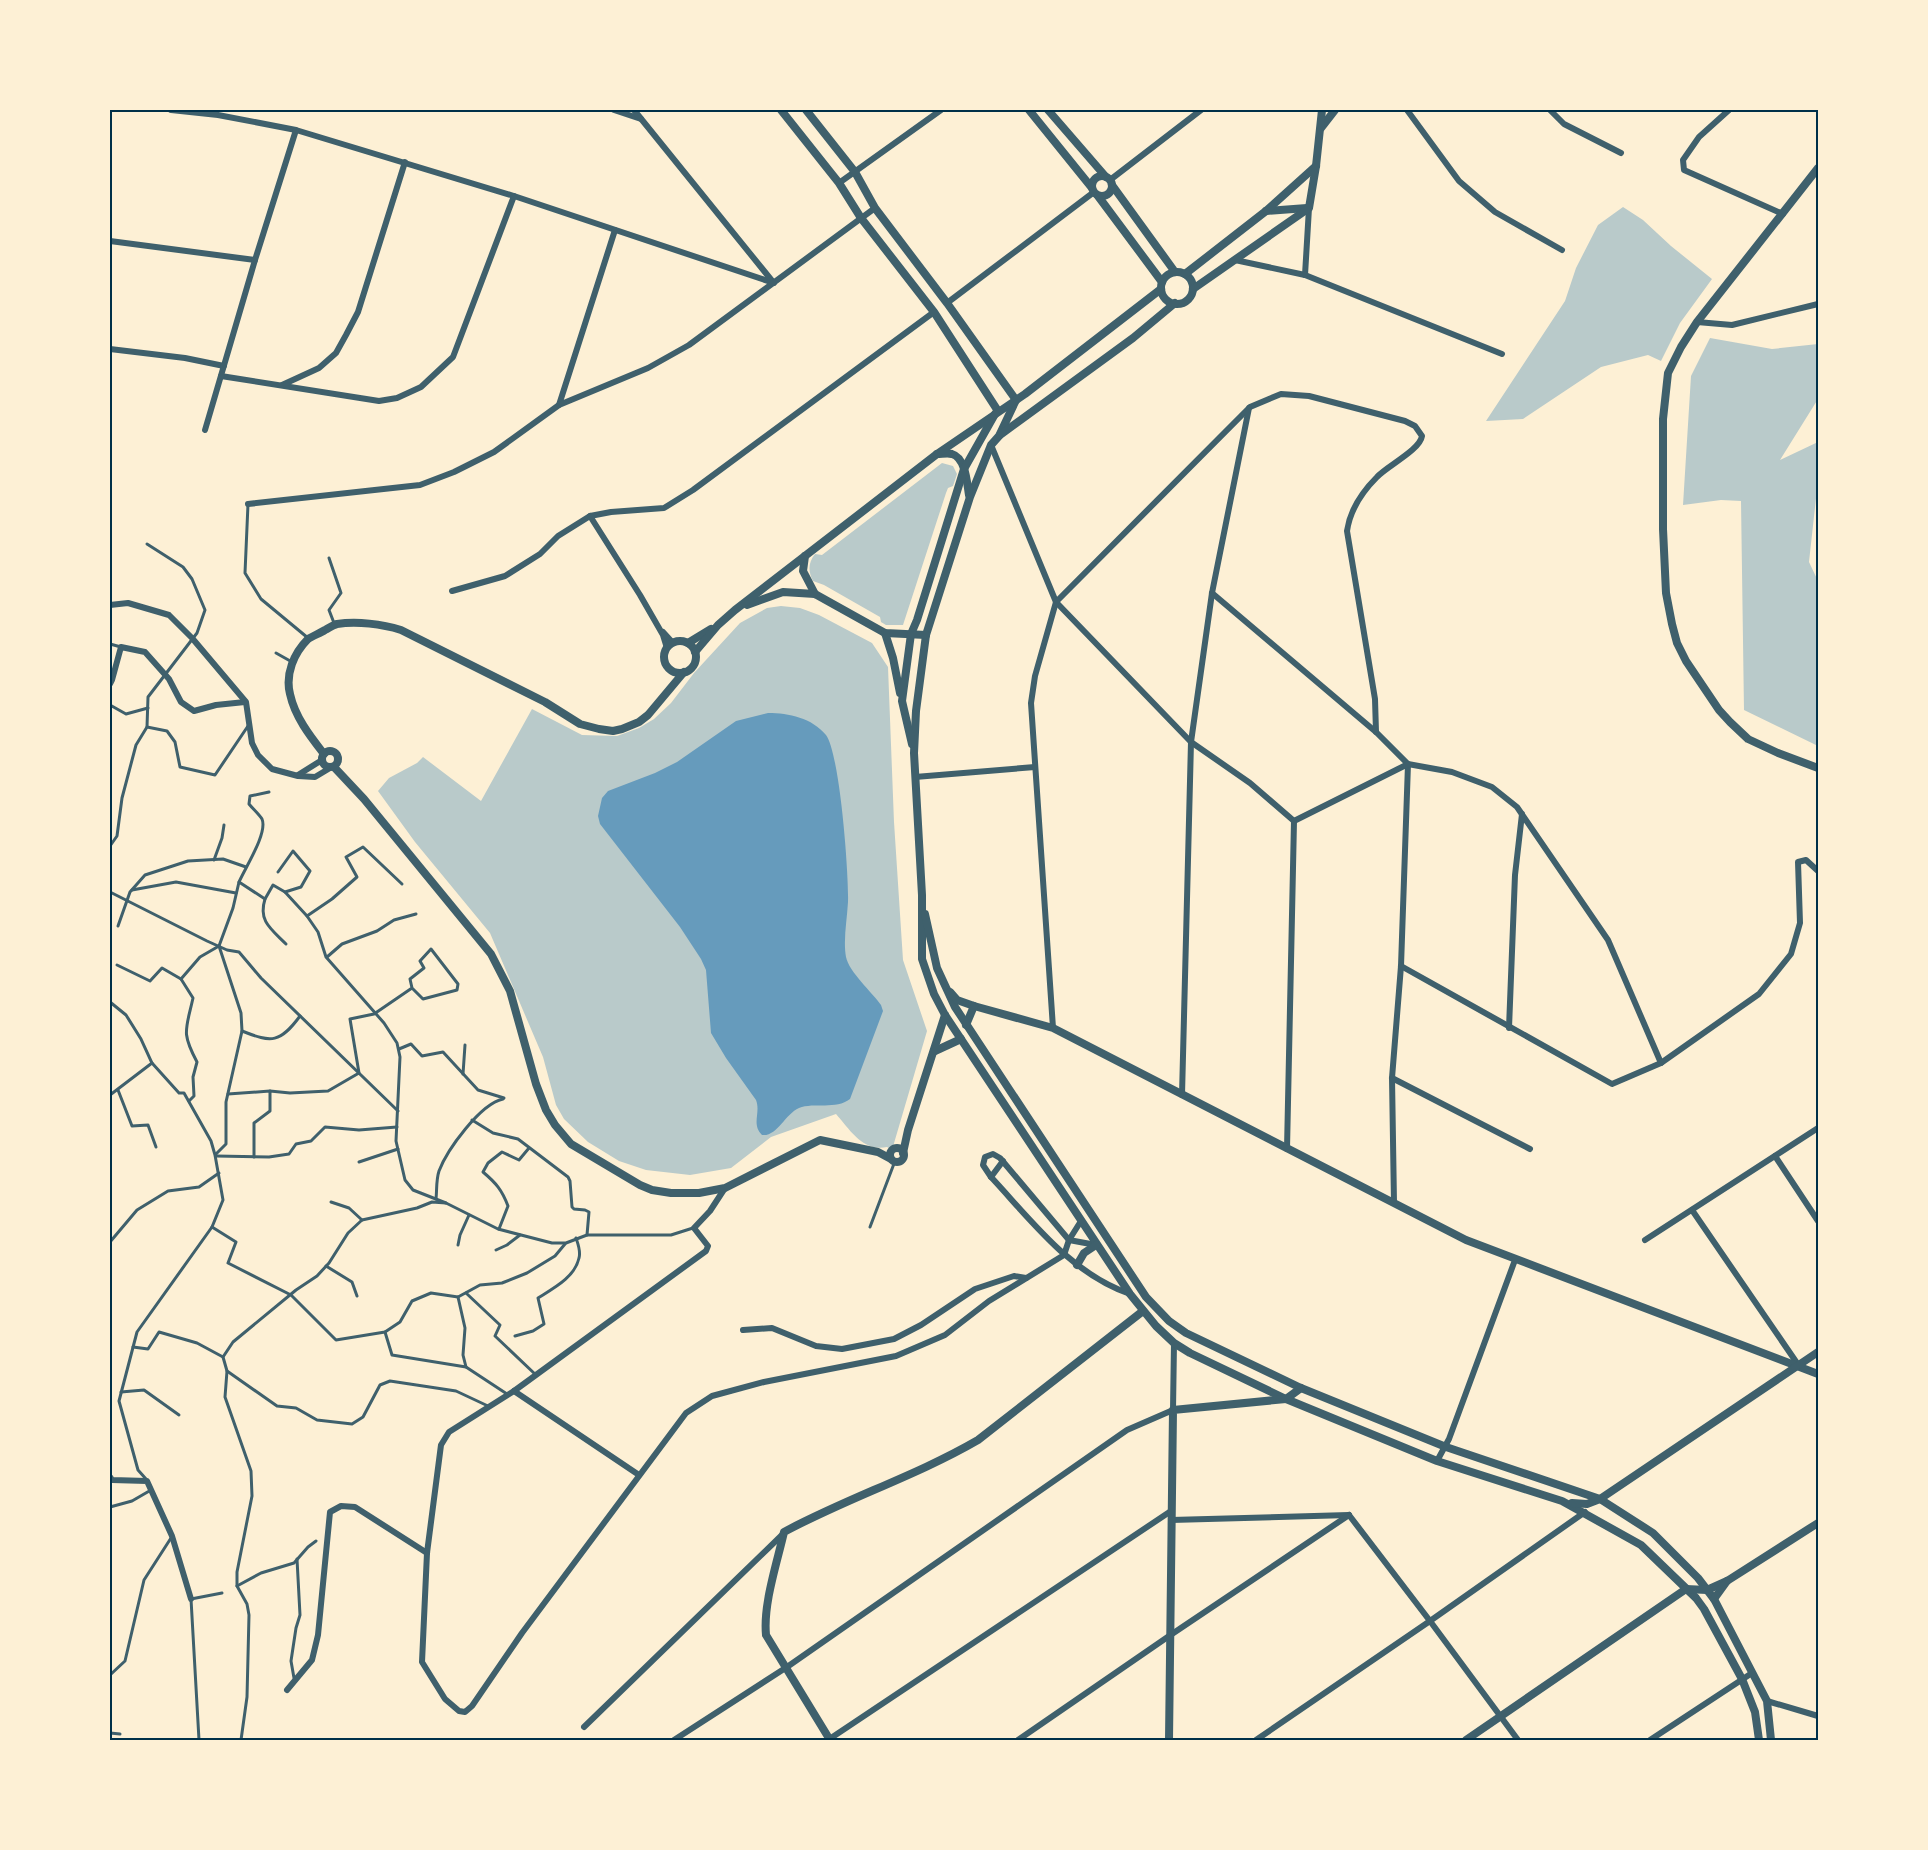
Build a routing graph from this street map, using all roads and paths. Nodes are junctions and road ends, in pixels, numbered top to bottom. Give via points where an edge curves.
1 (171, 110) edge
2 (614, 110) edge
3 (634, 110) edge
4 (782, 110) edge
5 (806, 110) edge
6 (941, 110) edge
7 (1029, 110) edge
8 (1048, 110) edge
9 (1201, 110) edge
10 (1322, 110) edge
11 (1335, 110) edge
12 (1407, 110) edge
13 (1550, 110) edge
14 (1729, 110) edge
15 (1192, 112) edge
16 (641, 119) junction
17 (1320, 129) junction
18 (297, 130) junction
19 (1621, 153) dead end
20 (405, 162) junction
21 (1316, 166) junction
22 (1818, 168) edge
23 (855, 172) junction
24 (1109, 181) junction
25 (839, 183) junction
26 (1094, 192) junction
27 (514, 196) junction
28 (1309, 207) junction
29 (875, 208) junction
30 (1266, 211) junction
31 (1783, 214) junction
32 (861, 218) junction
33 (615, 230) junction
34 (110, 241) edge
35 (1562, 250) dead end
36 (255, 260) junction
37 (1235, 260) junction
38 (1175, 272) junction
39 (1185, 273) junction
40 (1305, 275) junction
41 (774, 283) junction
42 (1162, 286) junction
43 (1193, 289) junction
44 (947, 303) junction
45 (1175, 303) junction
46 (1818, 304) edge
47 (934, 312) junction
48 (1697, 322) junction
49 (110, 349) edge
50 (1502, 354) dead end
51 (224, 366) junction
52 (221, 376) junction
53 (282, 386) junction
54 (1016, 400) junction
55 (559, 405) junction
56 (1250, 407) junction
57 (998, 411) junction
58 (205, 429) dead end
59 (999, 436) junction
60 (991, 445) junction
61 (937, 454) junction
62 (964, 469) junction
63 (970, 497) junction
64 (248, 504) joint
65 (590, 516) junction
66 (147, 544) dead end
67 (806, 556) junction
68 (329, 558) dead end
69 (452, 591) dead end
70 (1212, 592) junction
71 (815, 594) junction
72 (1056, 602) junction
73 (110, 605) edge
74 (735, 610) junction
75 (335, 625) junction
76 (718, 625) junction
77 (885, 633) junction
78 (911, 634) junction
79 (926, 635) junction
80 (192, 638) junction
81 (309, 639) junction
82 (688, 643) junction
83 (110, 644) edge
84 (670, 645) junction
85 (121, 647) junction
86 (276, 652) dead end
87 (695, 652) junction
88 (292, 662) junction
89 (674, 672) junction
90 (684, 672) junction
91 (165, 674) junction
92 (110, 684) edge
93 (665, 693) junction
94 (902, 701) junction
95 (246, 702) junction
96 (110, 705) edge
97 (148, 708) junction
98 (249, 725) junction
99 (147, 727) junction
100 (1376, 732) junction
101 (1191, 742) junction
102 (914, 753) junction
103 (325, 755) junction
104 (1408, 764) junction
105 (334, 765) junction
106 (1035, 767) junction
107 (1818, 768) edge
108 (298, 776) junction
109 (915, 777) junction
110 (269, 792) dead end
111 (1522, 814) junction
112 (1294, 820) junction
113 (224, 825) dead end
114 (110, 846) edge
115 (214, 860) junction
116 (246, 867) junction
117 (1818, 871) edge
118 (278, 872) dead end
119 (239, 882) junction
120 (402, 884) dead end
121 (132, 890) junction
122 (110, 892) edge
123 (285, 892) junction
124 (236, 893) junction
125 (922, 895) junction
126 (265, 899) junction
127 (126, 902) junction
128 (416, 914) dead end
129 (307, 916) junction
130 (118, 926) dead end
131 (286, 944) dead end
132 (219, 946) junction
133 (326, 957) junction
134 (117, 965) dead end
135 (1401, 966) junction
136 (181, 979) junction
137 (942, 984) junction
138 (412, 988) junction
139 (934, 994) junction
140 (110, 1002) edge
141 (974, 1006) junction
142 (955, 1007) junction
143 (375, 1014) junction
144 (945, 1015) junction
145 (300, 1016) junction
146 (966, 1025) junction
147 (1053, 1028) junction
148 (1509, 1028) junction
149 (242, 1031) junction
150 (962, 1039) junction
151 (465, 1045) dead end
152 (399, 1049) junction
153 (935, 1051) junction
154 (1661, 1063) junction
155 (152, 1064) junction
156 (359, 1073) junction
157 (463, 1076) junction
158 (1392, 1078) junction
159 (118, 1090) junction
160 (270, 1091) junction
161 (228, 1094) junction
162 (110, 1095) edge
163 (1182, 1095) junction
164 (189, 1101) junction
165 (398, 1111) junction
166 (472, 1120) junction
167 (397, 1127) junction
168 (1818, 1128) edge
169 (156, 1147) dead end
170 (529, 1148) junction
171 (398, 1149) junction
172 (1287, 1149) junction
173 (1530, 1149) dead end
174 (895, 1154) junction
175 (216, 1155) junction
176 (1775, 1156) junction
177 (254, 1157) junction
178 (1003, 1161) junction
179 (359, 1162) dead end
180 (219, 1173) junction
181 (991, 1177) junction
182 (725, 1188) junction
183 (436, 1199) junction
184 (331, 1202) dead end
185 (446, 1203) junction
186 (1394, 1203) junction
187 (1692, 1210) junction
188 (469, 1215) junction
189 (362, 1220) junction
190 (1081, 1221) junction
191 (1818, 1221) edge
192 (212, 1227) junction
193 (693, 1227) junction
194 (870, 1227) dead end
195 (498, 1229) junction
196 (520, 1235) junction
197 (587, 1235) junction
198 (576, 1238) junction
199 (1069, 1240) junction
200 (1645, 1240) dead end
201 (110, 1242) edge
202 (566, 1243) junction
203 (458, 1245) dead end
204 (1096, 1245) junction
205 (496, 1250) dead end
206 (1064, 1255) junction
207 (1120, 1258) junction
208 (1515, 1260) junction
209 (1077, 1265) junction
210 (326, 1266) junction
211 (1027, 1278) junction
212 (466, 1293) junction
213 (1130, 1294) junction
214 (291, 1295) junction
215 (357, 1296) dead end
216 (458, 1297) junction
217 (1143, 1311) junction
218 (743, 1330) dead end
219 (385, 1332) junction
220 (515, 1336) dead end
221 (1174, 1343) junction
222 (133, 1347) junction
223 (1818, 1353) edge
224 (223, 1357) junction
225 (1799, 1365) junction
226 (466, 1367) junction
227 (226, 1371) junction
228 (1818, 1374) edge
229 (536, 1376) junction
230 (1301, 1388) junction
231 (121, 1392) junction
232 (511, 1393) junction
233 (1286, 1399) junction
234 (489, 1406) junction
235 (1173, 1410) junction
236 (180, 1415) dead end
237 (1446, 1447) junction
238 (1437, 1461) junction
239 (639, 1475) junction
240 (110, 1477) edge
241 (147, 1481) junction
242 (151, 1490) junction
243 (1599, 1499) junction
244 (1562, 1501) junction
245 (110, 1507) edge
246 (1171, 1511) junction
247 (1585, 1512) junction
248 (1349, 1515) junction
249 (1171, 1520) junction
250 (1818, 1523) edge
251 (784, 1532) junction
252 (172, 1536) junction
253 (316, 1541) dead end
254 (427, 1553) junction
255 (297, 1559) junction
256 (1727, 1581) junction
257 (237, 1586) junction
258 (1686, 1589) junction
259 (1707, 1590) junction
260 (222, 1593) dead end
261 (191, 1599) junction
262 (1714, 1599) junction
263 (1700, 1603) junction
264 (1430, 1621) junction
265 (1172, 1634) junction
266 (787, 1667) junction
267 (1752, 1673) junction
268 (110, 1675) edge
269 (1742, 1679) junction
270 (295, 1682) junction
271 (287, 1690) dead end
272 (1767, 1701) junction
273 (1501, 1716) junction
274 (1818, 1716) edge
275 (584, 1726) dead end
276 (110, 1732) edge
277 (120, 1734) dead end
278 (199, 1740) edge
279 (241, 1740) edge
280 (674, 1740) edge
281 (829, 1740) edge
282 (1018, 1740) edge
283 (1169, 1740) edge
284 (1256, 1740) edge
285 (1466, 1740) edge
286 (1518, 1740) edge
287 (1650, 1740) edge
288 (1759, 1740) edge
289 (1771, 1740) edge

1 - 18 street
2 - 16 street
3 - 16 street
4 - 25 street
5 - 23 street
6 - 23 street
7 - 26 street
8 - 24 street
9 - 15 street
10 - 17 street
11 - 17 street
12 - 35 street via 1459,181 1495,212
13 - 19 street via 1564,124
14 - 31 street via 1699,137 1683,160 1684,170
15 - 24 street
16 - 41 street
17 - 21 street
18 - 20 street
18 - 36 street
20 - 27 street
20 - 53 street via 358,312 346,335 336,353 319,368
21 - 28 street
21 - 30 street
22 - 31 street
23 - 25 street
23 - 29 street
24 - 26 street via 1108,194
24 - 26 street via 1096,178
24 - 38 street
25 - 32 street
26 - 42 street
26 - 44 street
27 - 33 street
27 - 53 street via 453,357 421,387 380,401
28 - 30 street
28 - 37 street
28 - 40 street
29 - 32 street
29 - 44 street
30 - 39 street
31 - 48 street
32 - 41 street
32 - 47 street
33 - 41 street
33 - 55 street
34 - 36 street
36 - 51 street
37 - 40 street
37 - 43 street
38 - 39 street
38 - 42 street via 1165,277
39 - 43 street via 1192,280
40 - 50 street
41 - 55 street via 669,357
42 - 45 street via 1166,299
42 - 54 street
43 - 45 street via 1188,299
44 - 54 street
45 - 59 street
46 - 48 street via 1732,325
47 - 57 street
47 - 65 street via 664,508
48 - 107 street via 1668,373 1663,419 1666,593 1677,643 1719,710 1748,739
49 - 51 street
51 - 52 street
52 - 53 street
52 - 58 street
54 - 57 street
54 - 59 street
55 - 64 street via 494,452 420,485
56 - 70 street
56 - 72 street
56 - 100 street via 1281,394 1309,396 1405,421 1422,436 1415,447 1364,491 1349,515 1347,531 1375,699
57 - 61 street
57 - 62 street
59 - 60 street
60 - 63 street
60 - 72 street
61 - 62 street via 953,454
61 - 67 street
62 - 63 street
62 - 78 street
63 - 79 street
64 - 81 lane via 245,573 261,599
65 - 69 street via 505,576
65 - 84 street
66 - 80 lane via 183,567 192,579 205,610
67 - 71 street via 803,572
67 - 74 street
68 - 75 lane via 341,592 329,610
70 - 100 street
70 - 101 street
71 - 74 street via 783,592
71 - 77 street
72 - 101 street
72 - 106 street via 1031,703
73 - 80 street via 128,603 170,615
74 - 76 street
75 - 81 street
75 - 93 street via 358,623 401,630 545,702 580,724 598,729 612,731 639,722
76 - 82 street
76 - 87 street
77 - 78 street
77 - 94 street
78 - 79 street
78 - 94 street
79 - 102 street
80 - 91 lane
80 - 95 street
81 - 88 street
82 - 84 street via 678,641
82 - 87 street
83 - 85 lane
84 - 89 street via 665,662
85 - 91 street via 146,652
85 - 92 street
86 - 88 lane
87 - 90 street via 693,667
88 - 103 street via 289,693 302,724
89 - 90 street
89 - 93 street
90 - 93 street
91 - 95 street via 181,702 194,711
91 - 97 lane via 148,697
94 - 102 street
95 - 98 street
96 - 97 lane via 126,714
97 - 99 lane
98 - 99 lane via 215,775 180,768 175,742 167,731
98 - 108 street via 258,755 272,769
99 - 114 lane via 136,746 117,836
100 - 104 street
101 - 112 street
101 - 163 street
102 - 109 street
103 - 105 street via 326,767
103 - 105 street via 336,753
103 - 108 street
104 - 111 street via 1452,772 1492,787
104 - 112 street
104 - 135 street
105 - 108 street via 315,777
105 - 182 street via 491,954 515,1006 546,1110 571,1144 652,1190 699,1193
106 - 109 street
106 - 147 street
109 - 125 street
110 - 116 lane via 250,796 249,804 263,826 261,840
111 - 148 street via 1515,875
111 - 154 street via 1608,940
112 - 172 street
113 - 115 lane
115 - 116 lane
115 - 121 lane via 188,861 145,875
116 - 119 lane
117 - 154 street via 1806,860 1798,862 1800,923 1791,954 1759,994
118 - 123 lane via 293,851 310,871 301,887
119 - 124 lane
119 - 126 lane
120 - 129 lane via 363,847 346,857 357,877
121 - 124 lane via 176,882
121 - 127 lane
122 - 127 lane
123 - 126 lane via 273,885
123 - 129 lane
124 - 132 lane
125 - 137 street
125 - 139 street via 922,959
126 - 131 lane via 265,922
127 - 130 lane
127 - 132 lane
128 - 133 lane via 342,944
129 - 133 lane via 318,932
132 - 136 lane via 200,957
132 - 145 lane via 239,952
132 - 149 lane via 241,1013
133 - 143 lane
134 - 136 lane via 150,981 162,968
135 - 148 street
135 - 158 street
136 - 164 lane via 193,998 186,1041 197,1062 194,1095
137 - 141 street via 957,1000
137 - 142 street
138 - 138 lane via 423,999 457,990 458,984 431,949 420,961 424,968 410,979
138 - 143 lane
139 - 142 street
139 - 144 street
140 - 155 lane via 129,1019
141 - 142 street
141 - 146 street
141 - 147 street
142 - 146 street
143 - 152 lane
143 - 156 lane via 350,1019
144 - 150 street
144 - 153 street
145 - 149 lane via 286,1034 264,1040
145 - 156 lane
146 - 207 street
147 - 163 street
148 - 154 street via 1612,1084
149 - 161 lane
150 - 153 street
150 - 190 street
151 - 157 lane
152 - 157 lane via 411,1044 422,1056 444,1052
152 - 165 lane
153 - 174 street via 908,1130
155 - 159 lane
155 - 164 lane
156 - 160 lane via 328,1091
156 - 165 lane
157 - 166 lane via 478,1090 504,1098 490,1103
158 - 173 street
158 - 186 street
159 - 162 lane
159 - 169 lane via 132,1126 148,1125
160 - 161 lane
160 - 177 lane via 270,1111 254,1124
161 - 175 lane via 226,1144
163 - 172 street
164 - 175 lane
165 - 167 lane
166 - 170 lane via 493,1133 518,1139
166 - 183 lane via 445,1158 438,1174
167 - 171 lane
167 - 177 lane via 324,1127 311,1141 296,1144 289,1154
168 - 176 street
170 - 195 lane via 519,1160 502,1152 483,1172 497,1184 508,1206
170 - 197 lane via 570,1179 572,1207 589,1212
171 - 179 lane
171 - 183 lane via 405,1180 413,1190
172 - 186 street
174 - 182 street via 820,1140
174 - 194 lane
175 - 177 lane
175 - 180 lane
176 - 187 street
176 - 191 street
178 - 181 street
178 - 181 street via 993,1154 985,1157 983,1165
178 - 199 street
180 - 192 lane via 223,1200
180 - 201 lane via 199,1187 168,1191 137,1210
181 - 206 street
182 - 193 street
183 - 185 lane
184 - 189 lane via 349,1208
185 - 188 lane
185 - 189 lane via 432,1202
186 - 208 street
187 - 200 street
187 - 225 street
188 - 195 lane
188 - 203 lane
189 - 210 lane via 348,1233
190 - 199 street
190 - 204 street
192 - 214 lane via 236,1242 228,1263
192 - 222 lane via 137,1332
193 - 197 lane via 671,1236
193 - 229 street via 708,1246 706,1251
195 - 196 lane
196 - 202 lane
196 - 205 lane
197 - 198 lane
198 - 202 lane
198 - 220 lane via 579,1260 565,1281 538,1298 544,1324
199 - 204 street
199 - 206 street
202 - 212 lane via 555,1256 527,1273 502,1283 480,1285
204 - 207 street
204 - 209 street via 1084,1253
204 - 213 street
206 - 209 street
206 - 211 street
207 - 230 street via 1146,1297 1169,1321 1186,1333
208 - 225 street
208 - 237 street
209 - 213 street
210 - 214 lane
210 - 215 lane via 352,1282
211 - 218 street via 1014,1276 975,1289 894,1339 842,1349 816,1346 772,1328
211 - 239 street via 945,1335 896,1356 712,1396 686,1413
212 - 216 lane
212 - 229 lane via 501,1325 495,1336
213 - 217 street
214 - 219 lane via 336,1340
214 - 224 lane via 233,1342
216 - 219 lane via 431,1293 414,1300 399,1322
216 - 226 lane via 465,1328
217 - 221 street
217 - 251 street via 978,1440 948,1458
219 - 226 lane via 392,1355
221 - 233 street
221 - 235 street
222 - 224 lane via 148,1349 159,1332 197,1343
222 - 231 lane
223 - 225 street
224 - 227 lane
225 - 228 street
225 - 243 street
226 - 232 lane
227 - 234 lane via 278,1406 296,1408 317,1420 352,1424 363,1417 380,1385 390,1381 456,1391
227 - 257 lane via 225,1397 251,1471 252,1496
229 - 232 street
230 - 233 street
230 - 237 street
231 - 236 lane via 144,1389
231 - 241 lane via 119,1401 138,1470
232 - 234 street
232 - 239 street
233 - 235 street
233 - 238 street
234 - 254 street via 449,1432 441,1445
235 - 246 street
235 - 266 street via 1127,1430
237 - 238 street
237 - 243 street
238 - 244 street
239 - 254 street via 465,1712 445,1699 422,1662
240 - 241 street
241 - 242 street
242 - 245 lane
242 - 252 street
243 - 244 street via 1581,1504
243 - 259 street via 1653,1533
244 - 247 street
246 - 249 street
246 - 281 street
247 - 258 street via 1641,1545
247 - 264 street
248 - 249 street
248 - 264 street
248 - 265 street
249 - 265 street
250 - 256 street
251 - 266 street via 765,1623 766,1635
251 - 275 street
252 - 261 street
252 - 268 lane via 144,1580 125,1661
253 - 255 lane
254 - 270 street via 355,1507 341,1506 330,1512 318,1635 312,1660
255 - 257 lane
255 - 270 lane via 300,1614 291,1661
256 - 259 street
256 - 262 street
257 - 279 lane via 249,1615 247,1697
258 - 259 street
258 - 263 street
258 - 273 street
259 - 262 street
259 - 263 street
260 - 261 lane
261 - 278 lane
262 - 267 street
263 - 269 street
264 - 273 street
264 - 284 street
265 - 282 street
265 - 283 street
266 - 280 street
266 - 281 street
267 - 269 street
267 - 272 street
269 - 287 street
269 - 288 street via 1755,1712
270 - 271 street
272 - 274 street
272 - 289 street
273 - 285 street
273 - 286 street
276 - 277 lane

